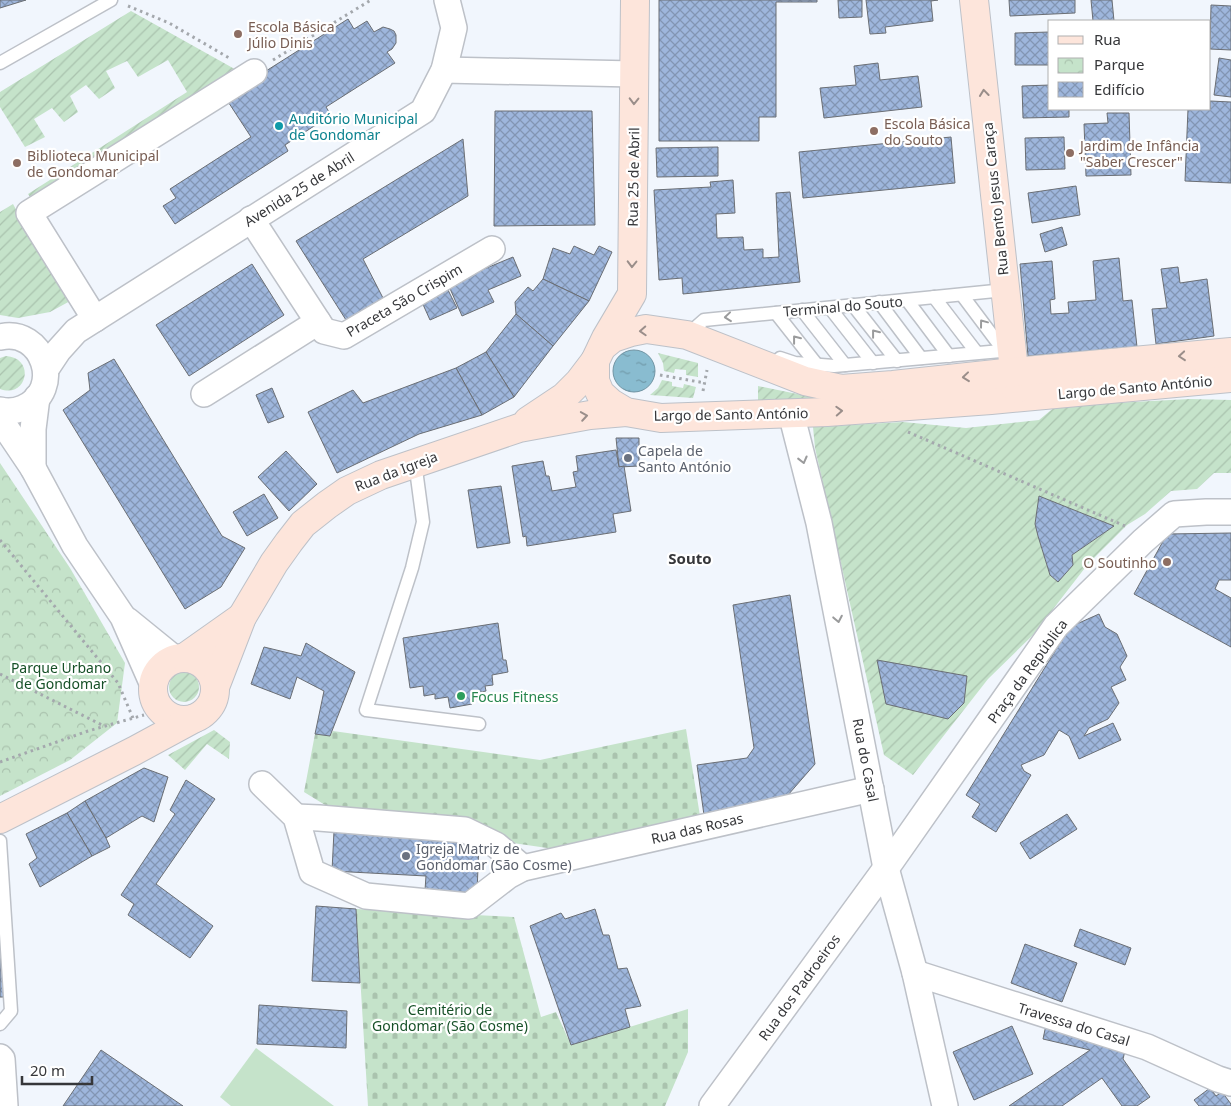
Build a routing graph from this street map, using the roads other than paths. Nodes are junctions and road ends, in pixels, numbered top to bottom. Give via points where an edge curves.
1 (447, 0) edge
2 (635, 0) edge
3 (974, 0) edge
4 (117, 2) edge
5 (0, 63) edge
6 (444, 70) junction
7 (254, 72) road end
8 (634, 74) junction
9 (252, 219) junction
10 (492, 249) dead end
11 (1005, 290) junction
12 (962, 295) junction
13 (934, 297) junction
14 (906, 300) junction
15 (879, 302) junction
16 (853, 305) junction
17 (830, 308) junction
18 (802, 310) junction
19 (776, 313) junction
20 (318, 322) junction
21 (85, 325) junction
22 (687, 335) junction
23 (0, 337) edge
24 (25, 340) junction
25 (712, 345) junction
26 (1231, 352) edge
27 (977, 353) junction
28 (599, 354) junction
29 (949, 356) junction
30 (921, 358) junction
31 (897, 361) junction
32 (873, 363) junction
33 (817, 365) junction
34 (845, 365) junction
35 (1012, 368) junction
36 (46, 369) junction
37 (1231, 378) edge
38 (204, 394) dead end
39 (37, 398) junction
40 (0, 410) edge
41 (626, 412) junction
42 (791, 413) junction
43 (0, 419) edge
44 (518, 428) junction
45 (415, 462) junction
46 (33, 468) junction
47 (1231, 512) edge
48 (123, 617) junction
49 (242, 617) junction
50 (179, 658) junction
51 (215, 687) junction
52 (146, 703) junction
53 (193, 719) junction
54 (479, 724) dead end
55 (134, 751) junction
56 (262, 784) dead end
57 (871, 789) junction
58 (296, 817) junction
59 (0, 819) edge
60 (0, 841) edge
61 (523, 868) junction
62 (886, 868) junction
63 (914, 973) junction
64 (0, 1024) edge
65 (0, 1057) edge
66 (1231, 1083) edge
67 (5, 1106) edge
68 (712, 1106) edge
69 (945, 1106) edge

1 - 6 street, Avenida 25 de Abril via 454,28
2 - 8 main road, Rua 25 de Abril
11 -> 3 main road, Rua Bento Jesus Caraça
4 - 5 lane
6 - 8 street
6 - 9 street, Avenida 25 de Abril via 423,111
7 - 21 street via 29,213
8 -> 28 main road, Rua 25 de Abril via 632,294
9 - 20 street, Praceta São Crispim
9 - 21 street, Avenida 25 de Abril
10 - 20 street, Praceta São Crispim via 344,336 324,331
11 - 12 lane, Terminal do Souto
11 - 35 main road, Rua Bento Jesus Caraça
12 - 13 lane, Terminal do Souto
35 -> 12 lane
13 - 14 lane, Terminal do Souto
13 - 27 lane
14 - 15 lane, Terminal do Souto
14 - 29 lane
15 - 16 lane, Terminal do Souto
15 - 30 lane
16 - 17 lane, Terminal do Souto
31 -> 16 lane
17 - 18 lane, Terminal do Souto
17 - 32 lane
18 - 19 lane, Terminal do Souto
18 - 34 lane
19 -> 22 lane, Terminal do Souto via 704,320
33 -> 19 lane
20 - 38 street
21 - 24 street, Avenida 25 de Abril via 48,337
21 - 36 street, Avenida 25 de Abril via 58,351
22 - 25 main road, Largo de Santo António
22 -> 28 main road, Largo de Santo António via 646,329 631,332 613,338
23 - 24 street, Avenida 25 de Abril via 15,336
24 - 36 street via 35,347
25 - 33 lane via 726,339 795,363
35 -> 25 main road, Largo de Santo António via 841,389 805,382
26 -> 35 main road, Largo de Santo António
27 - 29 lane
27 - 35 lane
28 - 41 main road, Largo de Santo António via 594,381 610,403
28 - 44 main road, Rua da Igreja via 564,397
29 - 30 lane
30 - 31 lane
31 - 32 lane
32 - 34 lane
33 - 34 lane
35 - 37 main road, Largo de Santo António
42 -> 35 main road, Largo de Santo António via 856,410
36 - 39 street via 46,380
39 - 40 street via 17,410
39 - 46 street
41 - 42 main road, Largo de Santo António via 661,418
44 -> 41 main road, Rua da Igreja
42 -> 57 street, Rua do Casal via 819,523
43 - 46 street
44 - 45 main road, Rua da Igreja
45 - 49 main road, Rua da Igreja via 347,491 303,524 274,563
45 - 54 lane via 423,522 412,568 366,710
46 - 48 street via 75,546
47 - 62 street, Praça da República via 1174,514 1056,626
48 - 50 street
48 - 52 street
49 - 50 main road, Rua da Igreja
49 - 51 main road, Rua da Igreja
50 - 51 main road via 202,663 209,669
50 - 52 main road via 160,669
51 - 53 main road via 208,710
52 - 53 main road via 156,704 172,718
52 - 55 main road
53 - 55 main road
55 - 59 main road
56 - 58 street
57 - 61 street, Rua das Rosas
57 - 62 street, Rua do Casal
58 - 61 street via 465,830 496,845
58 - 61 street, Rua das Rosas via 312,872 366,896 469,906
60 - 64 lane via 11,1011
62 - 63 street, Rua do Casal
62 - 68 street, Rua dos Padroeiros
63 - 66 street, Travessa do Casal via 1147,1047
63 - 69 street, Rua do Casal
65 - 67 street

